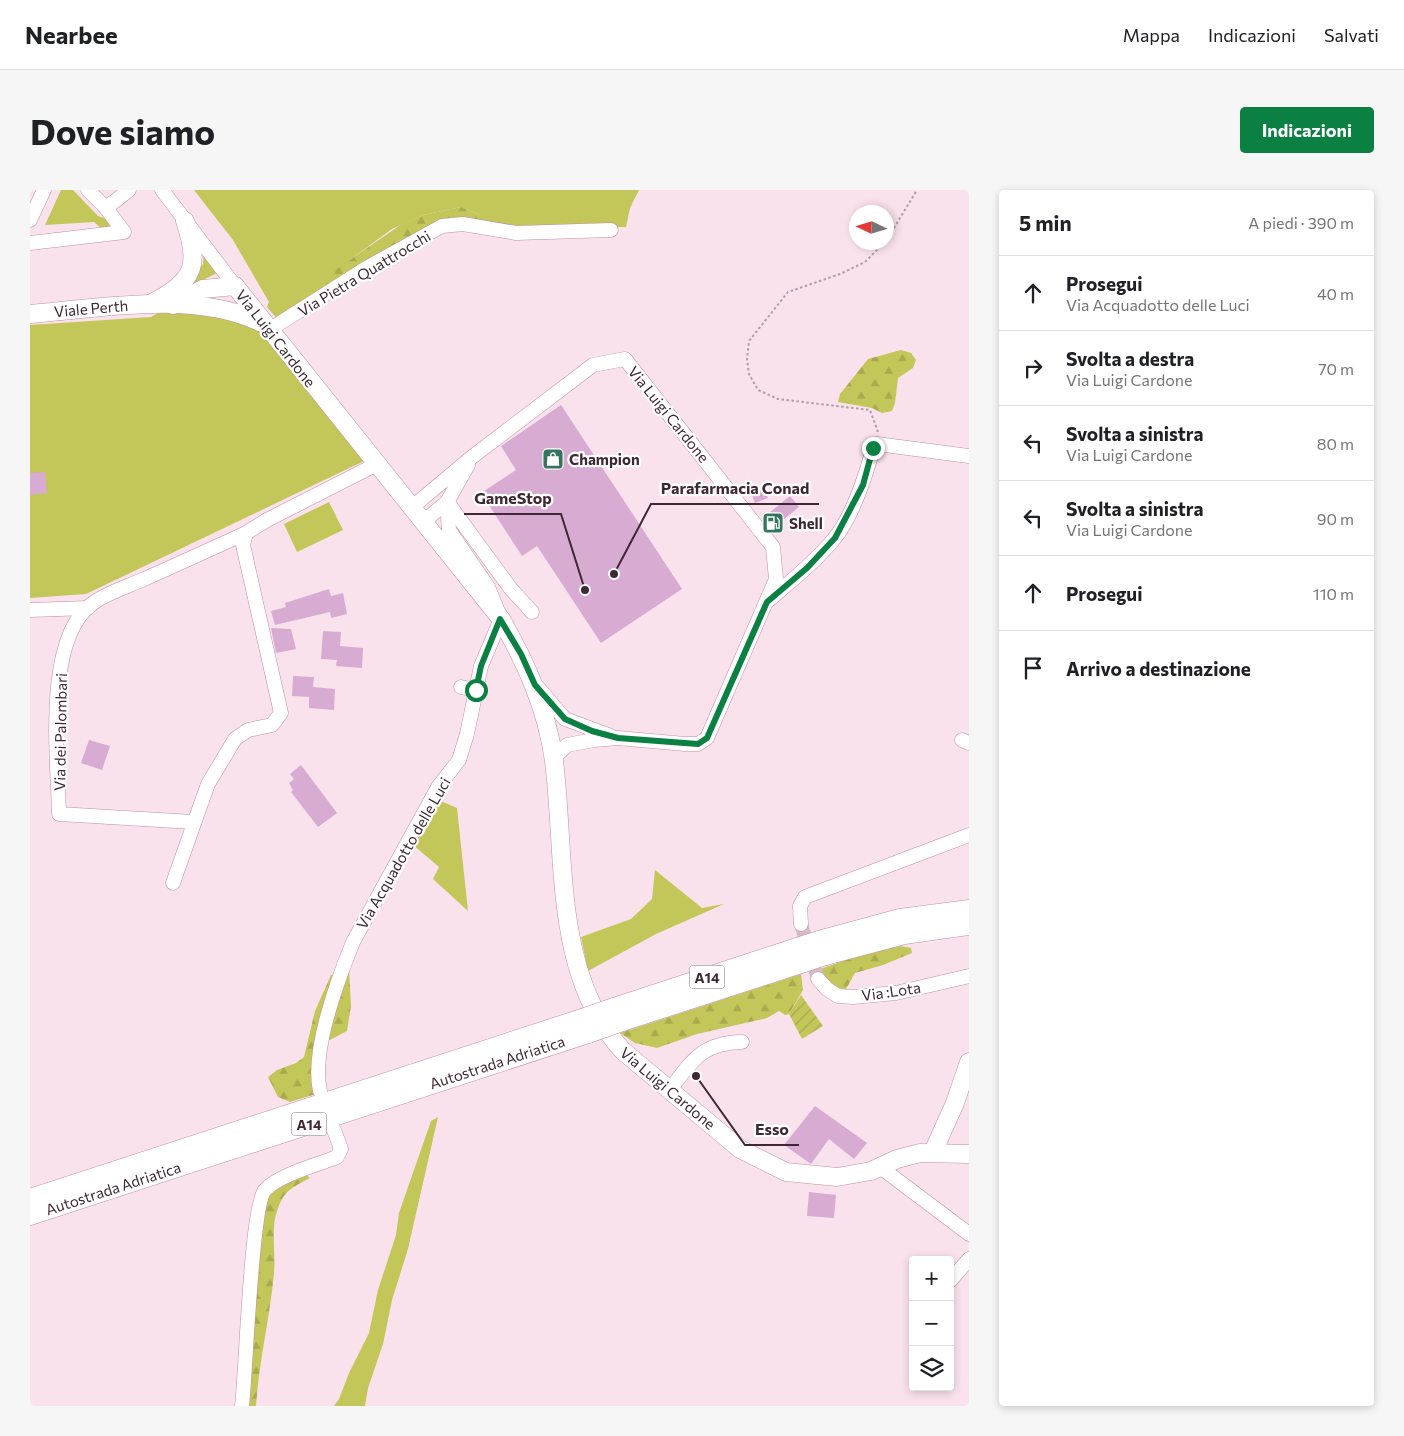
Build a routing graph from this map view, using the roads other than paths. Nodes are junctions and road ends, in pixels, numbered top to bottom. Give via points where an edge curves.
1 (44, 190) edge
2 (88, 190) edge
3 (129, 190) edge
4 (162, 190) edge
5 (106, 208) junction
6 (30, 220) edge
7 (185, 221) junction
8 (611, 230) dead end
9 (30, 243) edge
10 (236, 286) junction
11 (152, 304) junction
12 (172, 305) junction
13 (204, 307) junction
14 (30, 314) edge
15 (267, 327) junction
16 (969, 456) edge
17 (472, 457) junction
18 (377, 464) junction
19 (447, 502) junction
20 (411, 508) junction
21 (423, 522) junction
22 (246, 533) junction
23 (767, 602) junction
24 (88, 608) junction
25 (30, 610) edge
26 (532, 612) dead end
27 (500, 619) junction
28 (535, 685) junction
29 (462, 687) dead end
30 (476, 690) junction
31 (547, 732) junction
32 (593, 736) junction
33 (554, 759) junction
34 (193, 822) junction
35 (969, 835) edge
36 (173, 883) dead end
37 (969, 910) edge
38 (801, 924) tunnel mouth
39 (969, 925) edge
40 (822, 948) junction
41 (969, 976) edge
42 (818, 979) tunnel mouth
43 (585, 1026) junction
44 (742, 1042) dead end
45 (969, 1062) edge
46 (320, 1091) dead end
47 (670, 1091) junction
48 (334, 1130) dead end
49 (932, 1152) junction
50 (969, 1154) edge
51 (880, 1167) junction
52 (30, 1199) edge
53 (30, 1215) edge
54 (969, 1234) edge
55 (969, 1259) edge
56 (954, 1276) edge
57 (242, 1406) edge

1 - 6 street
2 - 5 street
3 - 5 street
4 - 7 street, Via Luigi Cardone
5 - 9 street via 124,232
7 - 10 street, Via Luigi Cardone
7 - 11 main road, Viale Perth via 194,246 194,261 175,292
8 - 15 street, Via Pietra Quattrocchi via 516,233 463,224 442,226
10 - 12 main road via 203,289
10 - 13 main road, Viale Perth via 229,295
10 - 15 main road, Via Luigi Cardone
11 - 12 main road, Viale Perth
11 - 14 main road, Viale Perth
12 - 13 main road, Viale Perth
13 - 15 main road, Viale Perth via 244,314
15 - 18 main road, Via Luigi Cardone
16 - 23 street via 892,444 875,446 863,485 835,538 807,568
17 - 19 street, Via Luigi Cardone
17 - 20 street, Via Luigi Cardone
17 - 23 street, Via Luigi Cardone via 593,365 624,359 773,547 776,580
18 - 20 main road, Via Luigi Cardone
18 - 22 street, Via dei Palombari
19 - 21 street, Via Luigi Cardone
19 - 26 street via 511,589
19 - 27 street, Via Luigi Cardone via 449,530 488,587
20 - 21 main road, Via Luigi Cardone
21 - 27 main road, Via Luigi Cardone
22 - 24 street, Via dei Palombari via 109,595
22 - 34 street via 244,545 281,713 272,725 248,730 235,739 208,784
23 - 32 street, Via Luigi Cardone via 707,738 698,744 686,744
24 - 25 street
24 - 34 street, Via dei Palombari via 66,642 57,691 59,814
27 - 28 main road, Via Luigi Cardone
27 - 30 street, Via Acquadotto delle Luci via 481,666
28 - 31 main road, Via Luigi Cardone
28 - 32 street, Via Luigi Cardone via 565,719
29 - 30 street
30 - 46 street, Via Acquadotto delle Luci via 459,760 438,787 343,966 320,1051
31 - 32 street, Via Luigi Cardone via 562,727
31 - 33 main road, Via Luigi Cardone
32 - 33 street, Via Luigi Cardone via 567,744
33 - 47 main road, Via Luigi Cardone via 568,914 583,986 610,1038
34 - 36 street
35 - 38 street via 805,897 800,906
37 - 40 highway, Autostrada Adriatica / A14 via 900,919
39 - 40 highway, Autostrada Adriatica / A14
40 - 43 highway, Autostrada Adriatica / A14, bridge
41 - 42 street, Via :Lota via 896,993 853,997 838,996
43 - 52 highway, Autostrada Adriatica / A14
43 - 53 highway, Autostrada Adriatica / A14
44 - 47 street via 724,1042 696,1055
45 - 49 main road
47 - 51 main road, Via Luigi Cardone via 740,1149 786,1172 837,1178
48 - 57 street via 341,1149 337,1157 273,1183 263,1192 257,1225
49 - 50 main road, Via Luigi Cardone
49 - 51 main road, Via Luigi Cardone via 897,1159
51 - 54 street
55 - 56 street

